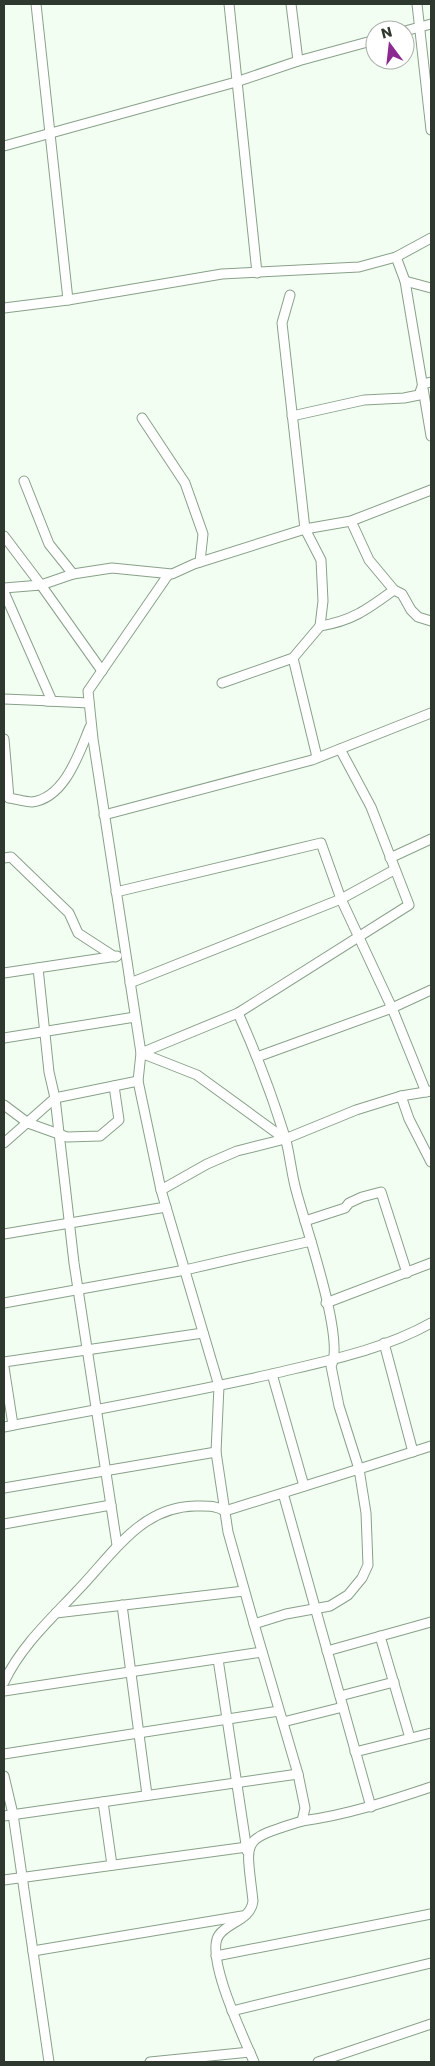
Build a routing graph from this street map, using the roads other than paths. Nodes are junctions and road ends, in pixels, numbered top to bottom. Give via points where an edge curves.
1 (36, 4) edge
2 (229, 4) edge
3 (291, 4) edge
4 (417, 4) edge
5 (431, 24) edge
6 (420, 27) junction
7 (415, 28) edge
8 (365, 43) edge
9 (298, 61) junction
10 (236, 82) junction
11 (429, 83) edge
12 (431, 130) edge
13 (50, 133) junction
14 (4, 146) edge
15 (431, 238) edge
16 (396, 257) junction
17 (257, 273) junction
18 (405, 281) junction
19 (431, 288) edge
20 (290, 294) dead end
21 (68, 300) junction
22 (4, 308) edge
23 (427, 383) edge
24 (292, 416) junction
25 (142, 418) dead end
26 (431, 436) edge
27 (24, 481) dead end
28 (431, 490) edge
29 (351, 521) junction
30 (306, 529) junction
31 (4, 536) edge
32 (200, 562) junction
33 (73, 574) junction
34 (168, 575) junction
35 (41, 585) junction
36 (4, 590) edge
37 (394, 590) junction
38 (431, 620) edge
39 (320, 626) junction
40 (293, 658) junction
41 (102, 671) junction
42 (222, 683) dead end
43 (89, 702) junction
44 (431, 713) edge
45 (91, 724) junction
46 (4, 739) edge
47 (340, 749) junction
48 (317, 758) junction
49 (6, 798) edge
50 (104, 815) junction
51 (431, 838) edge
52 (4, 858) edge
53 (390, 858) junction
54 (394, 870) junction
55 (116, 892) junction
56 (342, 899) junction
57 (359, 938) junction
58 (126, 955) junction
59 (116, 956) junction
60 (38, 968) junction
61 (4, 973) edge
62 (130, 983) junction
63 (431, 990) edge
64 (392, 1008) junction
65 (238, 1013) junction
66 (136, 1017) junction
67 (45, 1032) junction
68 (4, 1038) edge
69 (141, 1053) junction
70 (257, 1056) junction
71 (138, 1081) junction
72 (114, 1086) junction
73 (429, 1091) edge
74 (400, 1096) junction
75 (55, 1098) junction
76 (4, 1105) edge
77 (28, 1123) junction
78 (60, 1134) junction
79 (286, 1139) junction
80 (4, 1143) edge
81 (431, 1162) edge
82 (161, 1190) junction
83 (166, 1207) junction
84 (305, 1222) junction
85 (68, 1224) junction
86 (4, 1234) edge
87 (311, 1241) junction
88 (431, 1263) edge
89 (185, 1270) junction
90 (407, 1273) junction
91 (77, 1289) junction
92 (4, 1303) edge
93 (326, 1303) junction
94 (430, 1326) edge
95 (203, 1333) junction
96 (384, 1343) junction
97 (86, 1350) junction
98 (335, 1359) junction
99 (4, 1362) edge
100 (4, 1367) edge
101 (272, 1374) junction
102 (219, 1386) junction
103 (95, 1410) junction
104 (8, 1426) edge
105 (431, 1446) edge
106 (216, 1452) junction
107 (413, 1452) junction
108 (359, 1469) junction
109 (105, 1472) junction
110 (304, 1486) junction
111 (4, 1488) edge
112 (283, 1493) junction
113 (110, 1505) junction
114 (225, 1511) junction
115 (4, 1524) edge
116 (117, 1545) junction
117 (244, 1591) junction
118 (122, 1605) junction
119 (316, 1607) junction
120 (56, 1613) junction
121 (431, 1622) edge
122 (254, 1624) junction
123 (380, 1636) junction
124 (327, 1650) junction
125 (262, 1652) junction
126 (218, 1658) junction
127 (131, 1672) junction
128 (4, 1682) edge
129 (394, 1682) junction
130 (4, 1691) edge
131 (340, 1696) junction
132 (343, 1707) junction
133 (279, 1711) junction
134 (227, 1719) junction
135 (283, 1722) junction
136 (139, 1733) junction
137 (431, 1733) edge
138 (410, 1738) junction
139 (356, 1752) junction
140 (4, 1754) edge
141 (298, 1774) junction
142 (4, 1776) edge
143 (236, 1782) junction
144 (431, 1787) edge
145 (147, 1795) junction
146 (102, 1802) junction
147 (371, 1807) junction
148 (8, 1815) edge
149 (302, 1821) junction
150 (247, 1850) junction
151 (112, 1865) junction
152 (22, 1877) junction
153 (4, 1880) edge
154 (431, 1914) edge
155 (246, 1915) junction
156 (33, 1951) junction
157 (216, 1956) junction
158 (431, 1962) edge
159 (232, 2010) junction
160 (431, 2024) edge
161 (250, 2052) junction
162 (49, 2062) edge
163 (150, 2062) edge
164 (254, 2062) edge
165 (318, 2062) edge

1 - 13 street
2 - 10 street
3 - 9 street
4 - 6 street
5 - 6 street
6 - 7 street
6 - 11 street
8 - 9 street
9 - 10 street
10 - 13 street
10 - 17 street
11 - 12 street
13 - 14 street
13 - 21 street
15 - 16 street
16 - 17 street via 359,267
16 - 18 street
17 - 21 street via 222,274
18 - 19 street
18 - 23 street
20 - 24 street via 282,323
21 - 22 street
23 - 24 street via 419,395 411,397 364,400
23 - 26 street
24 - 30 street
25 - 32 street via 185,483 203,534
27 - 33 street via 49,544
28 - 29 street
29 - 30 street
29 - 37 street via 369,560
30 - 32 street
30 - 39 street via 321,560 323,601
31 - 35 street
32 - 34 street
33 - 34 street via 112,568
33 - 35 street
34 - 41 street
35 - 36 street
35 - 41 street
36 - 43 street via 52,701 4,699
37 - 38 street via 402,594 418,616
37 - 39 street via 364,612 341,623
39 - 40 street
40 - 42 street
40 - 48 street
41 - 43 street via 88,691
43 - 45 street
44 - 47 street
45 - 49 street via 57,792 32,802
45 - 50 street
46 - 49 street
47 - 48 street
47 - 53 street via 371,807
48 - 50 street
50 - 55 street
51 - 53 street
52 - 59 street via 11,857 69,913 78,933
53 - 54 street
54 - 56 street
54 - 57 street via 409,905
55 - 56 street via 321,843
55 - 58 street
56 - 57 street
56 - 62 street
57 - 64 street
57 - 65 street
58 - 59 street
58 - 62 street
59 - 60 street
60 - 61 street
60 - 67 street
62 - 66 street
63 - 64 street
64 - 70 street
64 - 73 street
65 - 69 street
65 - 70 street
66 - 67 street
66 - 69 street
67 - 68 street
67 - 75 street
69 - 71 street
69 - 79 street via 197,1075
70 - 79 street
71 - 72 street
71 - 82 street
72 - 75 street
72 - 78 street via 119,1120 100,1136 67,1137
73 - 74 street
74 - 79 street
74 - 81 street
75 - 77 street
75 - 78 street
76 - 77 street
77 - 78 street
77 - 80 street
78 - 85 street
79 - 82 street via 237,1151
79 - 84 street
82 - 83 street
83 - 85 street
83 - 89 street
84 - 87 street
84 - 90 street via 380,1192
85 - 86 street
85 - 91 street
87 - 89 street
87 - 93 street
88 - 90 street
89 - 91 street
89 - 95 street
90 - 93 street
91 - 92 street
91 - 97 street
93 - 98 street
94 - 96 street
95 - 97 street
95 - 102 street
96 - 98 street
96 - 107 street
97 - 99 street
97 - 103 street
98 - 101 street
98 - 108 street via 331,1366 339,1406
100 - 104 street
101 - 102 street
101 - 110 street
102 - 103 street
102 - 106 street
103 - 104 street
103 - 109 street
105 - 107 street
106 - 109 street
106 - 114 street
107 - 108 street
108 - 110 street
108 - 119 street via 366,1513 368,1565 348,1595 330,1606
109 - 111 street
109 - 113 street
110 - 112 street
112 - 114 street
112 - 119 street
113 - 115 street
113 - 116 street
114 - 116 street via 216,1506 168,1510 140,1525
114 - 117 street
116 - 120 street
117 - 118 street
117 - 122 street
118 - 120 street
118 - 127 street
119 - 122 street
119 - 124 street
120 - 128 street via 40,1629
121 - 123 street
122 - 125 street
123 - 124 street
123 - 129 street
124 - 131 street
125 - 126 street
125 - 133 street
126 - 127 street
126 - 134 street
127 - 130 street
127 - 136 street
129 - 131 street
129 - 138 street
131 - 132 street
132 - 135 street
132 - 139 street
133 - 134 street
133 - 135 street
134 - 136 street
134 - 143 street
135 - 141 street
136 - 140 street
136 - 145 street
137 - 138 street
138 - 139 street
139 - 147 street
141 - 143 street
141 - 149 street via 305,1808
142 - 148 street
143 - 145 street
143 - 150 street
144 - 147 street
145 - 146 street
146 - 148 street
146 - 151 street
147 - 149 street
148 - 152 street
149 - 150 street via 259,1836
150 - 151 street
150 - 155 street via 253,1901 252,1909
151 - 152 street
152 - 153 street
152 - 156 street
154 - 157 street
155 - 156 street
155 - 157 street via 219,1935
156 - 162 street
157 - 159 street
158 - 159 street
159 - 161 street
160 - 165 street
161 - 163 street
161 - 164 street

